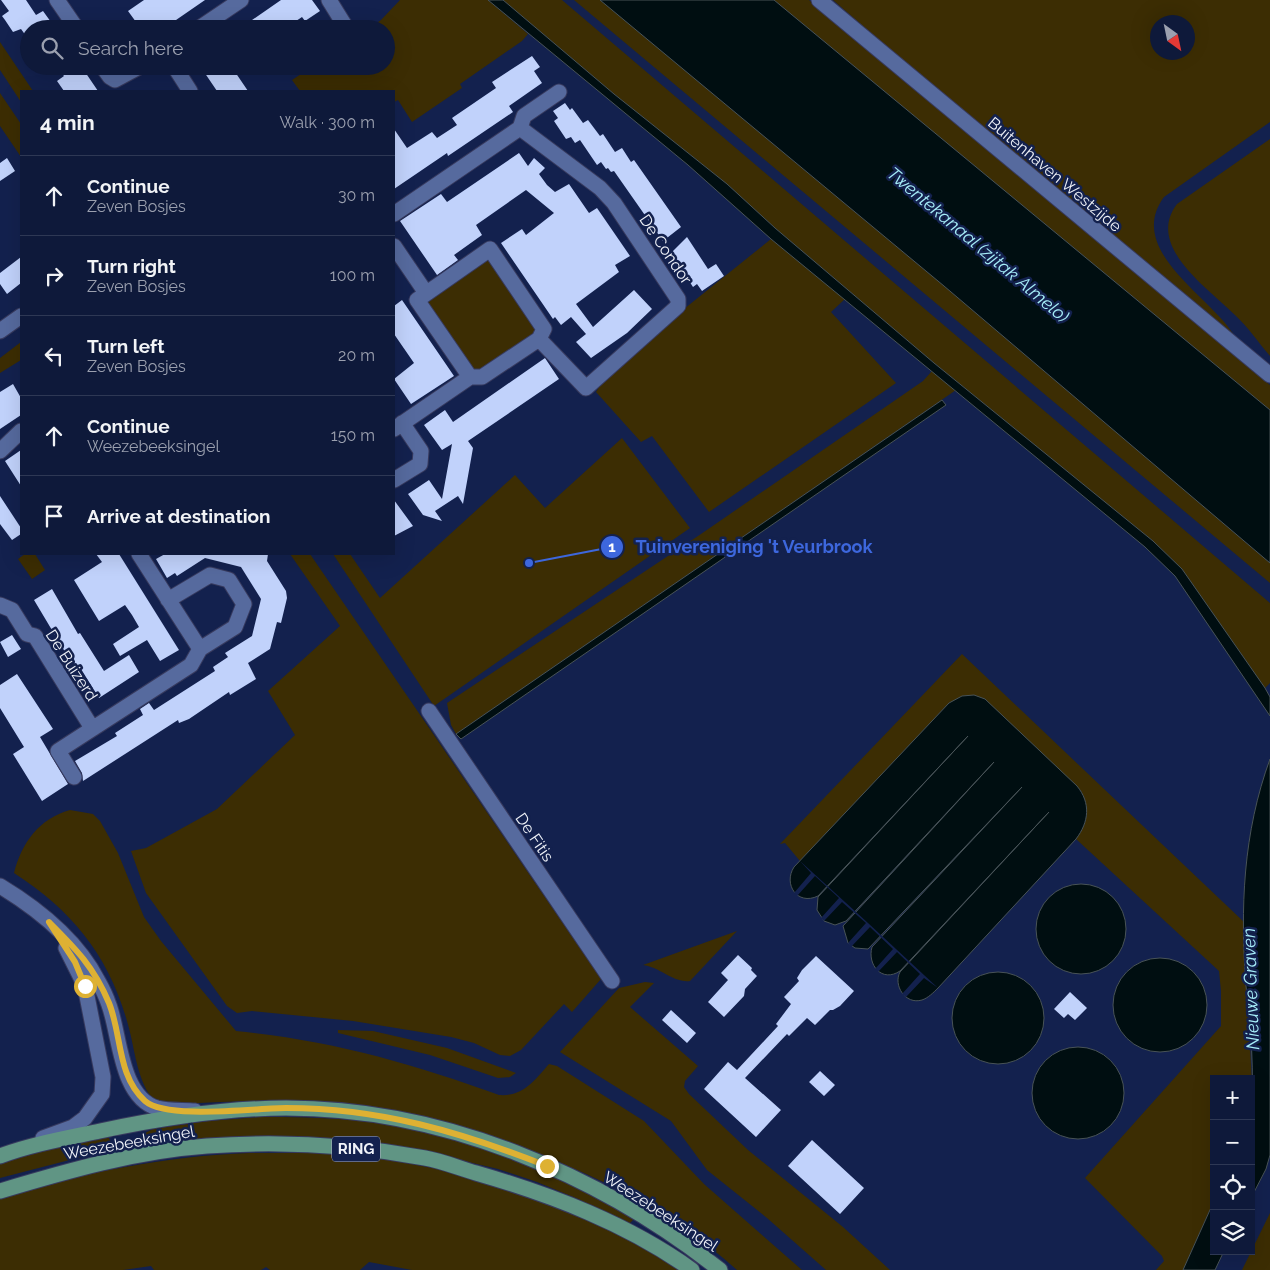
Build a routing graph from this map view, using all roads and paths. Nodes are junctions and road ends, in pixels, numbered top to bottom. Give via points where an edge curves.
1 (57, 0) edge
2 (241, 0) edge
3 (329, 0) edge
4 (819, 0) edge
5 (71, 20) edge
6 (211, 20) edge
7 (341, 20) edge
8 (109, 75) edge
9 (124, 75) edge
10 (180, 75) edge
11 (189, 90) edge
12 (559, 92) dead end
13 (520, 128) junction
14 (395, 213) edge
15 (395, 247) edge
16 (426, 293) junction
17 (20, 317) edge
18 (0, 331) edge
19 (539, 339) junction
20 (1270, 375) edge
21 (470, 377) junction
22 (398, 426) edge
23 (20, 432) edge
24 (0, 450) edge
25 (395, 479) edge
26 (140, 555) edge
27 (168, 600) junction
28 (0, 604) edge
29 (200, 650) junction
30 (429, 712) dead end
31 (92, 728) junction
32 (74, 777) dead end
33 (0, 886) edge
34 (49, 922) junction
35 (612, 981) dead end
36 (213, 1112) junction
37 (17, 1149) junction
38 (0, 1156) edge
39 (0, 1191) edge
40 (692, 1270) edge
41 (720, 1270) edge

1 - 5 street
2 - 6 street
3 - 7 street
4 - 20 street, Buitenhaven Westzijde
8 - 9 street via 115,80
10 - 11 street
12 - 13 street via 524,116
13 - 14 street
13 - 19 street, De Condor via 600,188 614,203 678,299 678,306 586,388
15 - 16 street
16 - 19 street via 490,249 544,329
16 - 21 street via 417,300
17 - 18 street
19 - 21 street via 482,377
21 - 22 street
22 - 25 street via 421,451 420,464
23 - 24 street
26 - 27 street
27 - 29 street
27 - 29 street, De Buizerd via 210,575 229,580 244,604 235,627
28 - 31 street, De Buizerd via 12,610 27,634 35,636
29 - 31 street, De Buizerd via 191,665
30 - 35 street, De Fitis
31 - 32 street, De Buizerd via 58,751
33 - 34 street via 25,901
34 - 36 street via 81,954 97,979 110,1005 125,1069 134,1090 157,1108
34 - 37 street via 75,962 85,986 103,1077 102,1094 86,1118
36 - 37 main road, Weezebeeksingel / RING via 125,1126
36 - 41 main road, Weezebeeksingel / RING via 286,1108 342,1111 410,1120 496,1146 609,1195 689,1245
37 - 38 main road, Weezebeeksingel / RING
39 - 40 main road, Weezebeeksingel / RING via 128,1157 195,1148 267,1144 328,1146 426,1158 530,1188 627,1230

